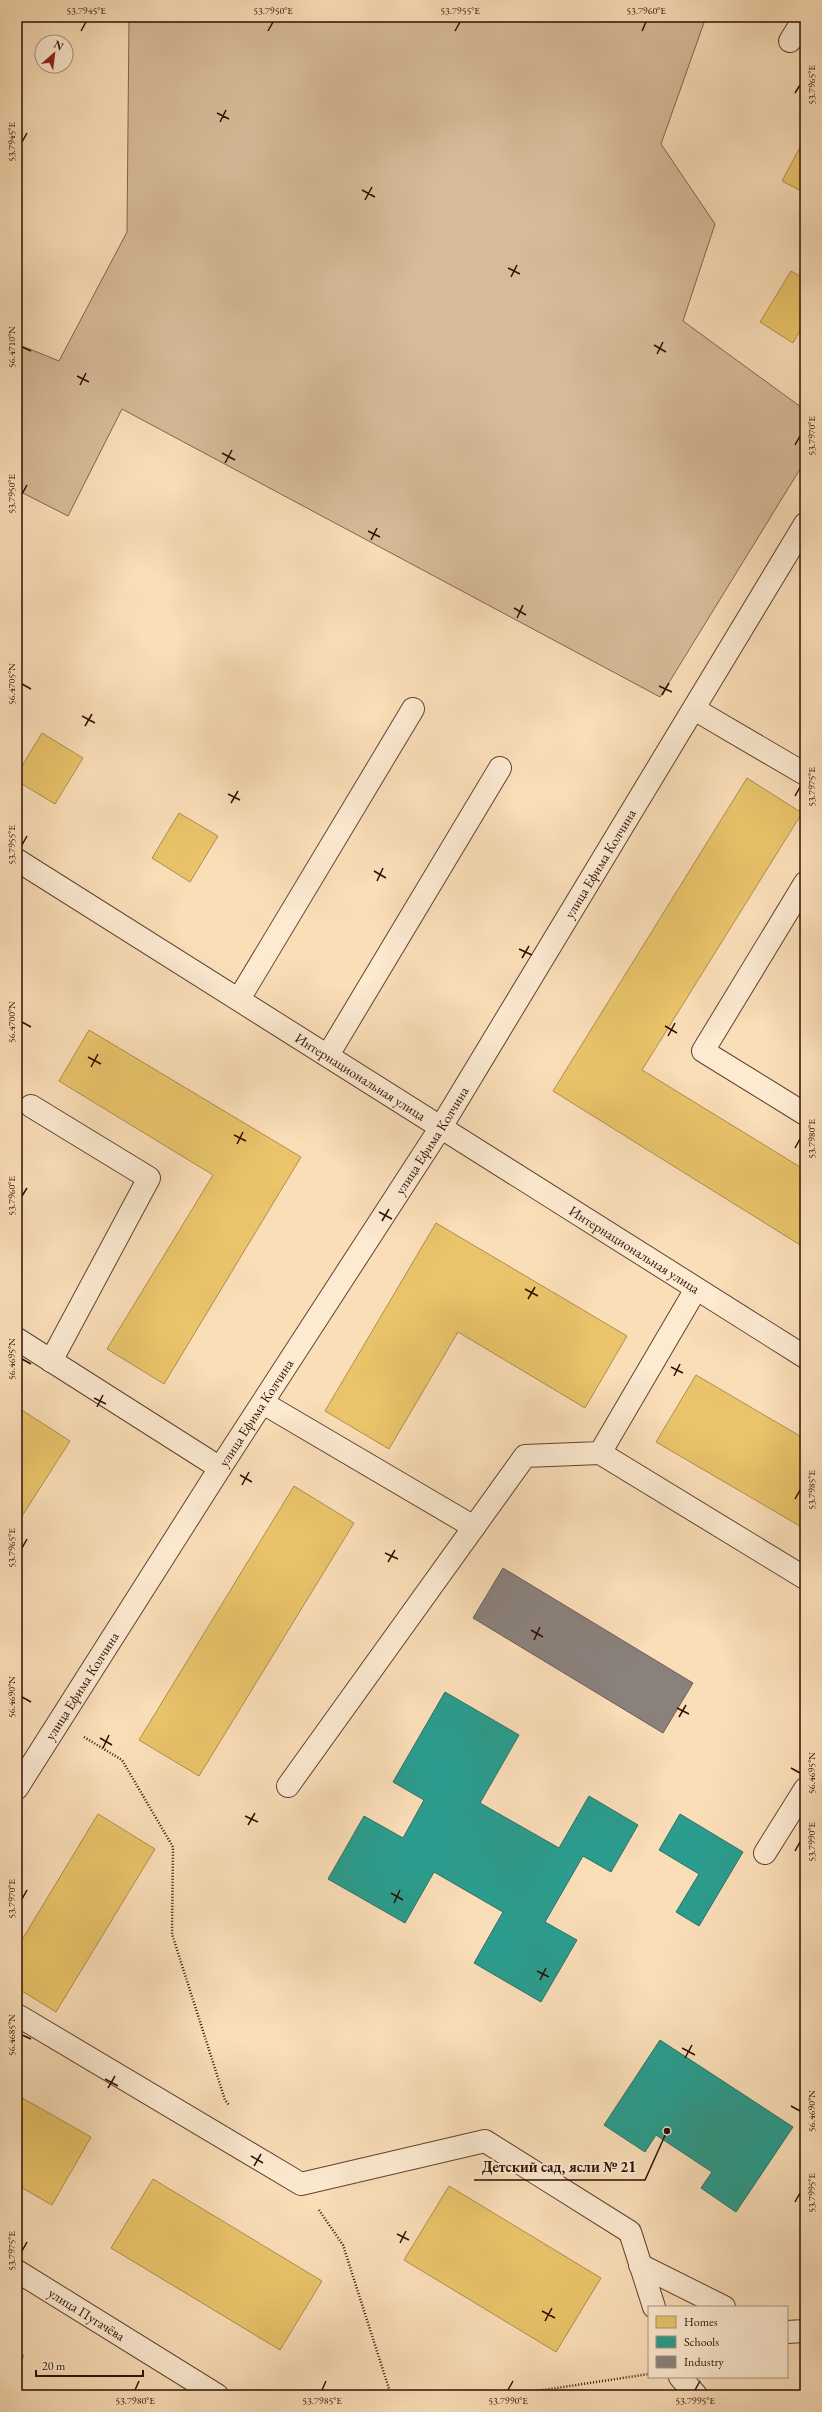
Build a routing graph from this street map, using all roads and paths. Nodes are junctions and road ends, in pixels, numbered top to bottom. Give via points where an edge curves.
1 (804, 17) edge
2 (790, 41) dead end
3 (805, 524) edge
4 (413, 709) dead end
5 (694, 709) junction
6 (500, 768) dead end
7 (805, 774) edge
8 (17, 860) edge
9 (805, 883) edge
10 (239, 999) junction
11 (328, 1055) junction
12 (31, 1106) dead end
13 (805, 1114) edge
14 (441, 1127) junction
15 (696, 1289) junction
16 (17, 1339) edge
17 (805, 1357) edge
18 (51, 1360) junction
19 (263, 1402) junction
20 (600, 1453) junction
21 (220, 1468) junction
22 (474, 1527) junction
23 (805, 1578) edge
24 (59, 1722) junction
25 (288, 1786) dead end
26 (17, 1788) edge
27 (803, 1797) edge
28 (765, 1853) dead end
29 (17, 2014) edge
30 (230, 2106) dead end
31 (301, 2184) junction
32 (640, 2265) junction
33 (17, 2271) edge
34 (654, 2306) edge
35 (722, 2306) edge
36 (805, 2331) edge
37 (788, 2332) edge
38 (648, 2374) edge
39 (681, 2378) edge
40 (217, 2395) edge
41 (391, 2395) edge
42 (510, 2395) edge
43 (696, 2395) edge

1 - 2 street
3 - 5 street, улица Ефима Колчина
4 - 10 street
5 - 7 street
5 - 14 street, улица Ефима Колчина
6 - 11 street
8 - 10 street, Интернациональная улица
9 - 13 street via 703,1050
10 - 11 street, Интернациональная улица
11 - 14 street, Интернациональная улица
12 - 18 street via 149,1178
14 - 15 street, Интернациональная улица
14 - 19 street, улица Ефима Колчина
15 - 17 street, Интернациональная улица
15 - 20 street
16 - 18 street
18 - 21 street
19 - 21 street, улица Ефима Колчина
19 - 22 street
20 - 22 street via 525,1456
20 - 23 street
21 - 24 street, улица Ефима Колчина
22 - 25 street
24 - 26 street, улица Ефима Колчина
24 - 30 path via 122,1760 173,1848 172,1934 225,2100
27 - 28 street
29 - 31 street
31 - 32 street via 485,2141 630,2232
31 - 41 path via 343,2245
32 - 34 street
32 - 35 street
33 - 40 street, улица Пугачёва
36 - 37 street
38 - 42 path
39 - 43 street

